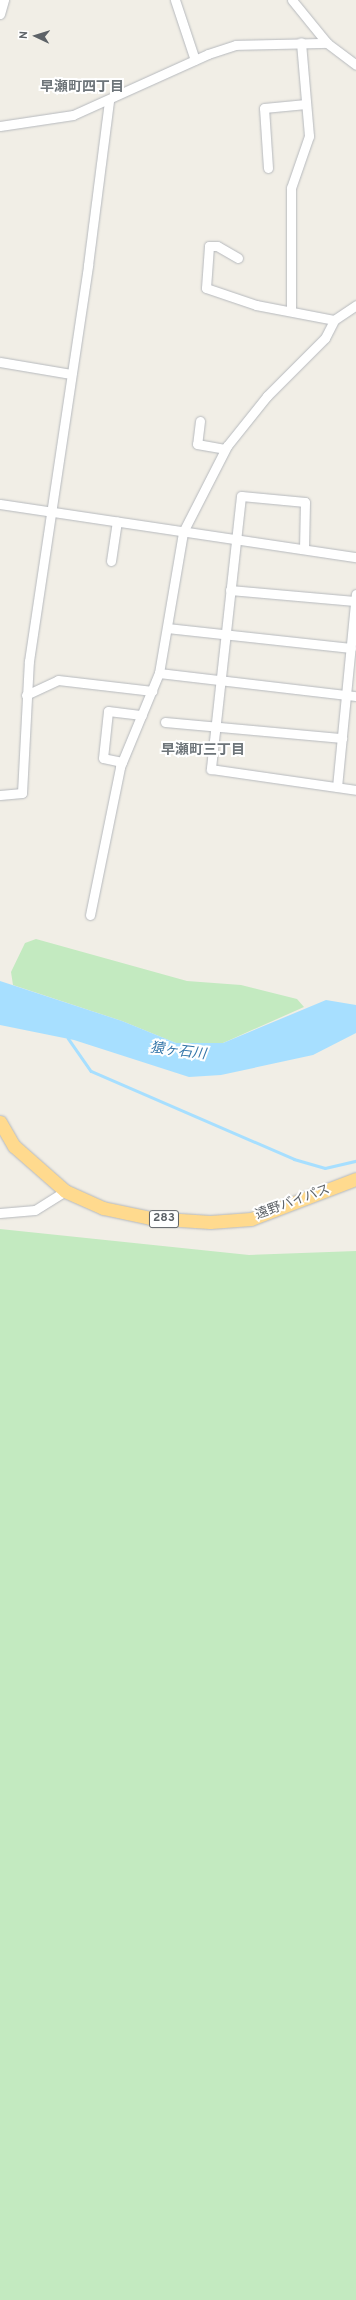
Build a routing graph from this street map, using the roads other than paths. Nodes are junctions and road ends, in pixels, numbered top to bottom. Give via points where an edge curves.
1 (4, 0) edge
2 (175, 0) edge
3 (292, 0) edge
4 (0, 14) edge
5 (301, 42) junction
6 (327, 43) junction
7 (196, 60) junction
8 (356, 65) edge
9 (109, 100) junction
10 (306, 104) junction
11 (0, 126) edge
12 (268, 168) dead end
13 (238, 258) dead end
14 (356, 305) edge
15 (291, 310) junction
16 (334, 320) junction
17 (0, 362) edge
18 (71, 374) junction
19 (200, 421) dead end
20 (225, 449) junction
21 (0, 504) edge
22 (49, 510) junction
23 (117, 521) junction
24 (183, 532) junction
25 (235, 539) junction
26 (304, 549) junction
27 (356, 557) edge
28 (111, 561) dead end
29 (230, 590) junction
30 (356, 598) edge
31 (166, 628) junction
32 (225, 634) junction
33 (351, 648) junction
34 (159, 673) junction
35 (221, 680) junction
36 (152, 691) junction
37 (26, 695) junction
38 (346, 695) junction
39 (356, 696) edge
40 (142, 715) junction
41 (165, 722) dead end
42 (216, 727) junction
43 (342, 738) junction
44 (122, 762) junction
45 (337, 787) junction
46 (356, 790) edge
47 (0, 795) edge
48 (90, 915) dead end
49 (0, 1122) edge
50 (356, 1179) edge
51 (65, 1191) junction
52 (0, 1213) edge

1 - 4 street
2 - 7 street
3 - 6 street
5 - 6 street
5 - 7 street via 236,45
5 - 10 street
6 - 8 street
7 - 9 street
9 - 11 street via 73,115
9 - 18 street
10 - 12 street via 264,108
10 - 15 street via 308,145 295,170 291,188
13 - 15 street via 217,246 209,246 206,288 256,305
14 - 16 street
15 - 16 street
16 - 20 street via 325,338 267,396
17 - 18 street
18 - 22 street
19 - 20 street via 197,444
20 - 24 street
21 - 22 street
22 - 23 street
22 - 37 street
23 - 24 street
23 - 28 street
24 - 25 street
24 - 31 street
25 - 26 street
25 - 26 street via 241,496 305,502
25 - 29 street
26 - 27 street
29 - 30 street
29 - 32 street
30 - 33 street
31 - 32 street
31 - 34 street
32 - 33 street
32 - 35 street
33 - 38 street
34 - 35 street
34 - 36 street
35 - 38 street
35 - 42 street
36 - 37 street via 58,680
36 - 40 street
37 - 47 street via 22,793
38 - 39 street
38 - 43 street
40 - 44 street
40 - 44 street via 108,710 103,758
41 - 42 street
42 - 43 street
42 - 45 street via 211,769
43 - 45 street
44 - 48 street
45 - 46 street
49 - 51 highway, 遠野バイパス / 283 via 14,1146
50 - 51 highway, 遠野バイパス / 283 via 251,1219 210,1222 150,1218 103,1208
51 - 52 street via 34,1210

